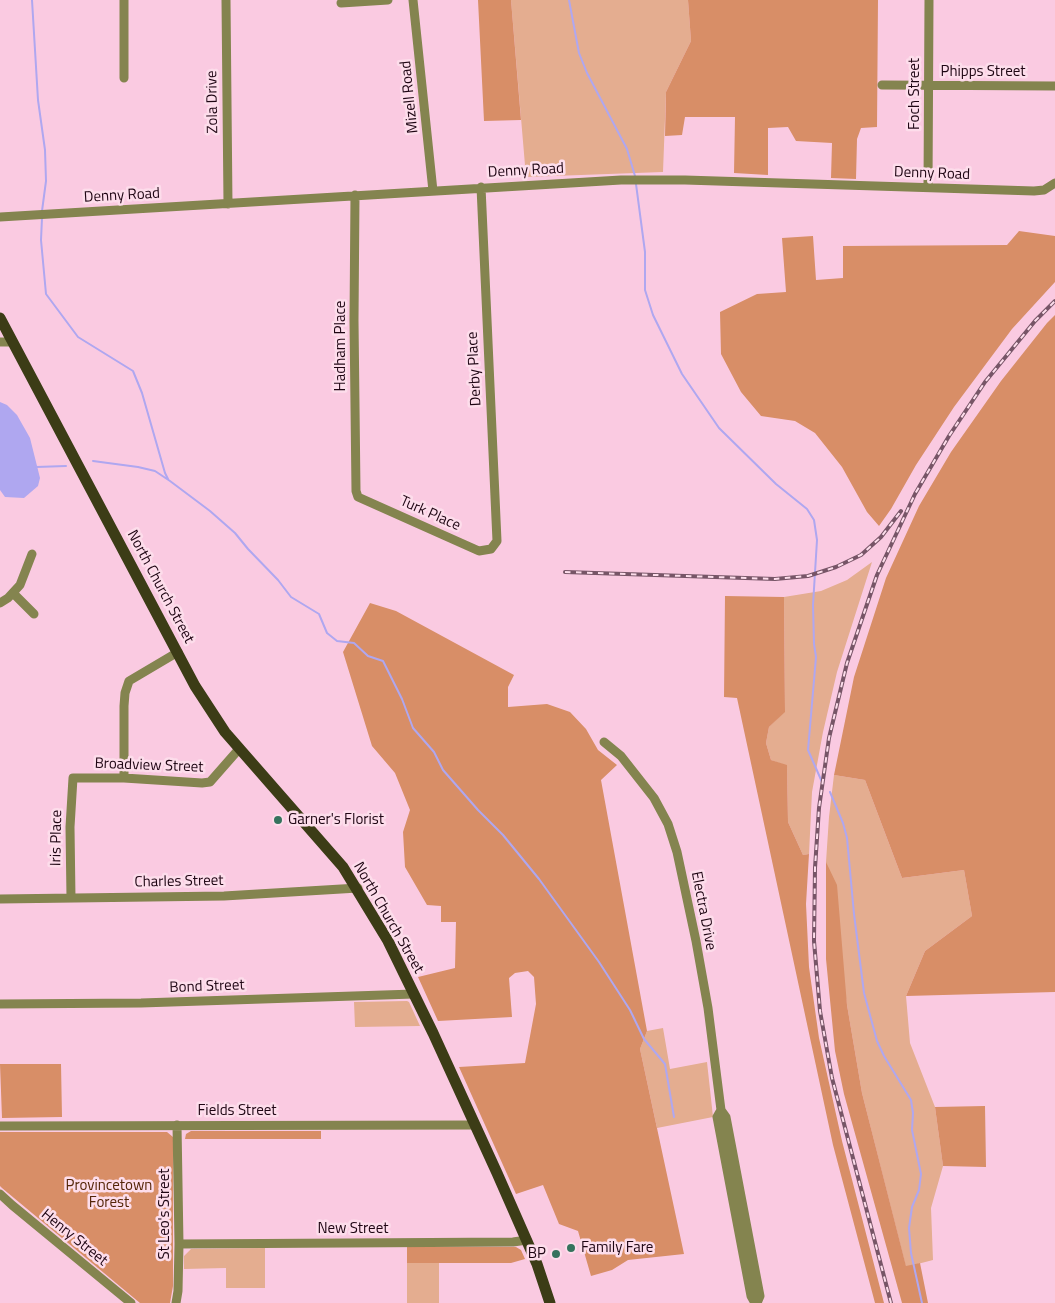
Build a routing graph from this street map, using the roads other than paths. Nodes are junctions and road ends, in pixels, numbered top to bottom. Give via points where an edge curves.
1 (124, 0) edge
2 (226, 0) edge
3 (388, 0) edge
4 (413, 0) edge
5 (929, 0) edge
6 (341, 3) dead end
7 (124, 78) dead end
8 (882, 85) dead end
9 (929, 85) junction
10 (1055, 86) edge
11 (1054, 184) edge
12 (481, 187) junction
13 (928, 187) junction
14 (433, 192) junction
15 (355, 195) junction
16 (228, 204) junction
17 (0, 217) edge
18 (0, 318) edge
19 (6, 342) edge
20 (358, 497) joint
21 (491, 548) joint
22 (32, 554) dead end
23 (13, 593) junction
24 (0, 603) edge
25 (34, 614) dead end
26 (178, 652) junction
27 (604, 742) dead end
28 (239, 749) junction
29 (73, 778) joint
30 (124, 778) junction
31 (358, 888) junction
32 (71, 898) junction
33 (0, 899) edge
34 (414, 994) junction
35 (0, 1004) edge
36 (177, 1125) junction
37 (475, 1125) junction
38 (0, 1126) edge
39 (0, 1194) edge
40 (526, 1240) junction
41 (179, 1244) junction
42 (131, 1303) edge
43 (176, 1303) edge
44 (550, 1303) edge
45 (756, 1303) edge

1 - 7 street
2 - 16 street, Zola Drive
3 - 6 street
4 - 14 street, Mizell Road
5 - 9 street, Foch Street
8 - 9 street, Phipps Street
9 - 10 street, Phipps Street
9 - 13 street, Foch Street
11 - 13 street, Denny Road via 1034,191
12 - 13 street, Denny Road via 645,179
12 - 14 street, Denny Road
12 - 21 street, Derby Place via 497,541
14 - 15 street, Denny Road
15 - 16 street, Denny Road
15 - 20 street, Hadham Place
16 - 17 street, Denny Road
18 - 19 main road, North Church Street
19 - 26 main road, North Church Street
20 - 21 street, Turk Place via 479,551
22 - 23 street via 20,585
23 - 24 street
23 - 25 street
26 - 28 main road, North Church Street via 196,686
26 - 30 street via 129,681 124,706
27 - 45 street, Electra Drive via 621,756 648,789 672,836 680,865 708,1008 721,1110 726,1117 760,1296
28 - 30 street, Broadview Street via 210,782
28 - 31 main road, North Church Street
29 - 30 street, Broadview Street
29 - 32 street, Iris Place
31 - 32 street, Charles Street via 224,896
31 - 34 main road, North Church Street
32 - 33 street, Charles Street
34 - 35 street, Bond Street
34 - 37 main road, North Church Street
36 - 37 street, Fields Street
36 - 38 street, Fields Street
36 - 41 street, St Leo's Street
37 - 40 main road, North Church Street
39 - 42 street, Henry Street
40 - 41 street, New Street
40 - 44 main road, North Church Street
41 - 43 street, St Leo's Street

